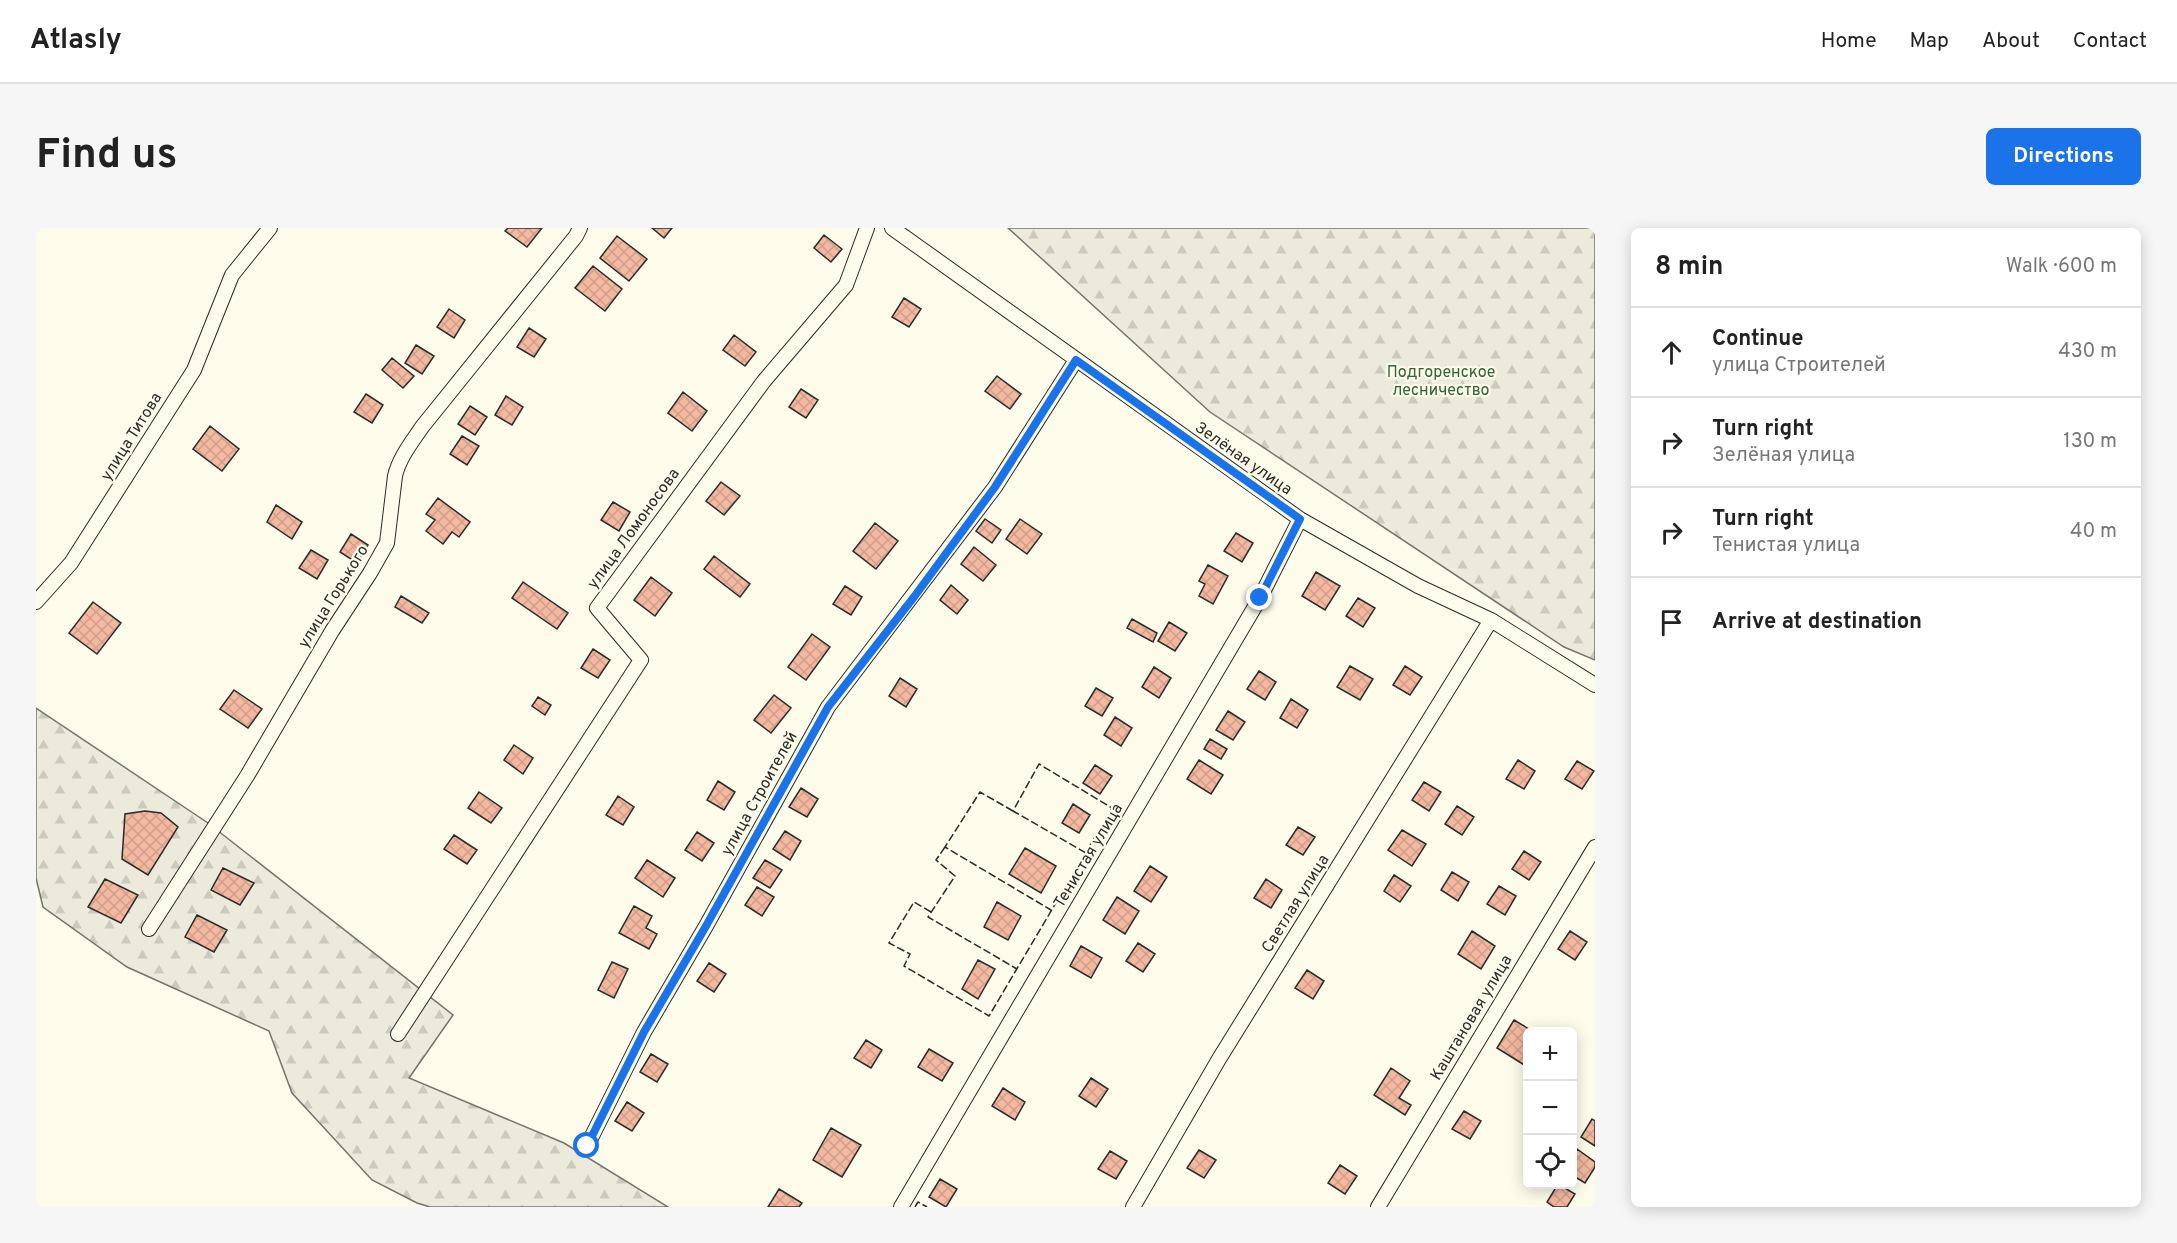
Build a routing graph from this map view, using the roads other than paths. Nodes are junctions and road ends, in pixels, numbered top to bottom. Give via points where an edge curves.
1 (270, 228) edge
2 (580, 228) edge
3 (867, 228) edge
4 (892, 228) edge
5 (1076, 360) junction
6 (1300, 519) junction
7 (36, 602) edge
8 (1491, 620) junction
9 (1595, 685) edge
10 (1595, 847) edge
11 (148, 929) dead end
12 (398, 1034) dead end
13 (587, 1146) dead end
14 (901, 1207) edge
15 (1134, 1207) edge
16 (1378, 1207) edge

1 - 7 street, улица Титова via 231,275 194,370 71,563
2 - 11 street, улица Горького via 422,427 397,466 387,543 247,776
3 - 12 street, улица Ломоносова via 846,285 764,381 597,608 641,660
4 - 5 street, Зелёная улица
5 - 6 street, Зелёная улица
5 - 13 street, улица Строителей via 995,487 828,707 644,1032
6 - 8 street, Зелёная улица via 1418,586
6 - 14 street, Тенистая улица via 1260,598
8 - 9 street, Зелёная улица
8 - 15 street, Светлая улица via 1219,1059
10 - 16 street, Каштановая улица

